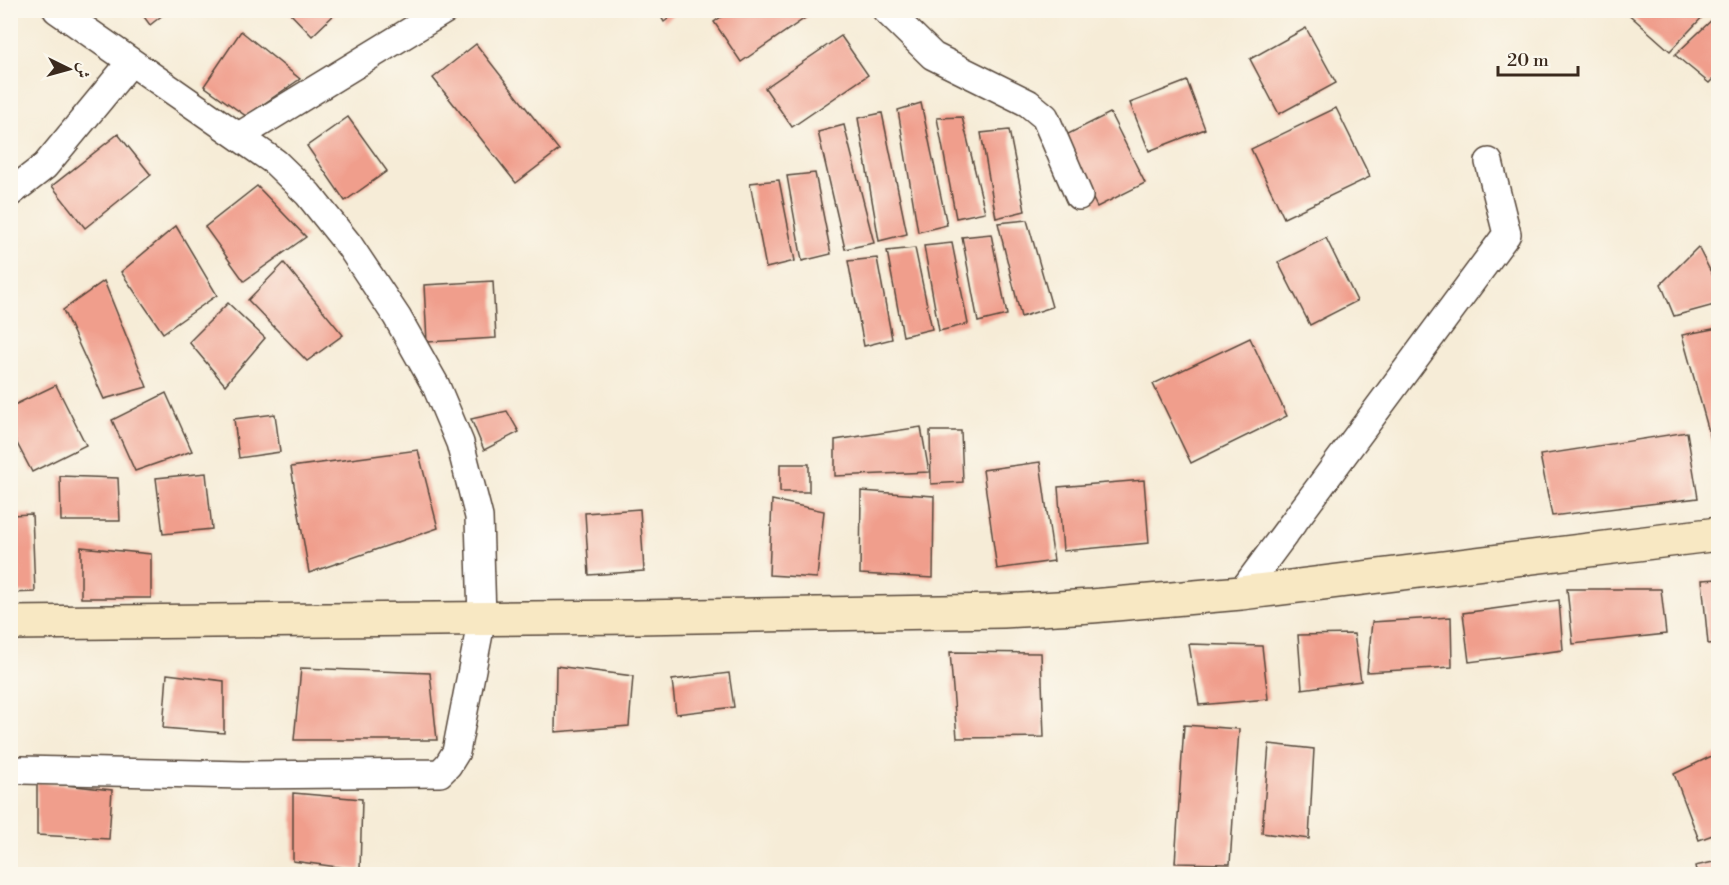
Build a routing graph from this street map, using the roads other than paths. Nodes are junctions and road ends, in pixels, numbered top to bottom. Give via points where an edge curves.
1 (57, 10) edge
2 (445, 10) edge
3 (886, 10) edge
4 (130, 63) junction
5 (239, 136) junction
6 (1489, 162) dead end
7 (10, 193) edge
8 (1079, 196) dead end
9 (1719, 534) edge
10 (1241, 593) junction
11 (482, 618) junction
12 (10, 623) edge
13 (22, 770) dead end

1 - 4 street
2 - 5 street
3 - 8 street via 933,56 1028,104 1045,117
4 - 5 street
4 - 7 street via 45,166
5 - 11 street via 275,162 308,194 349,245 398,316 436,386 460,443 479,517
6 - 10 street via 1507,234
9 - 10 main road
10 - 11 main road via 1003,611
11 - 12 main road
11 - 13 street via 456,752 440,772 243,775

